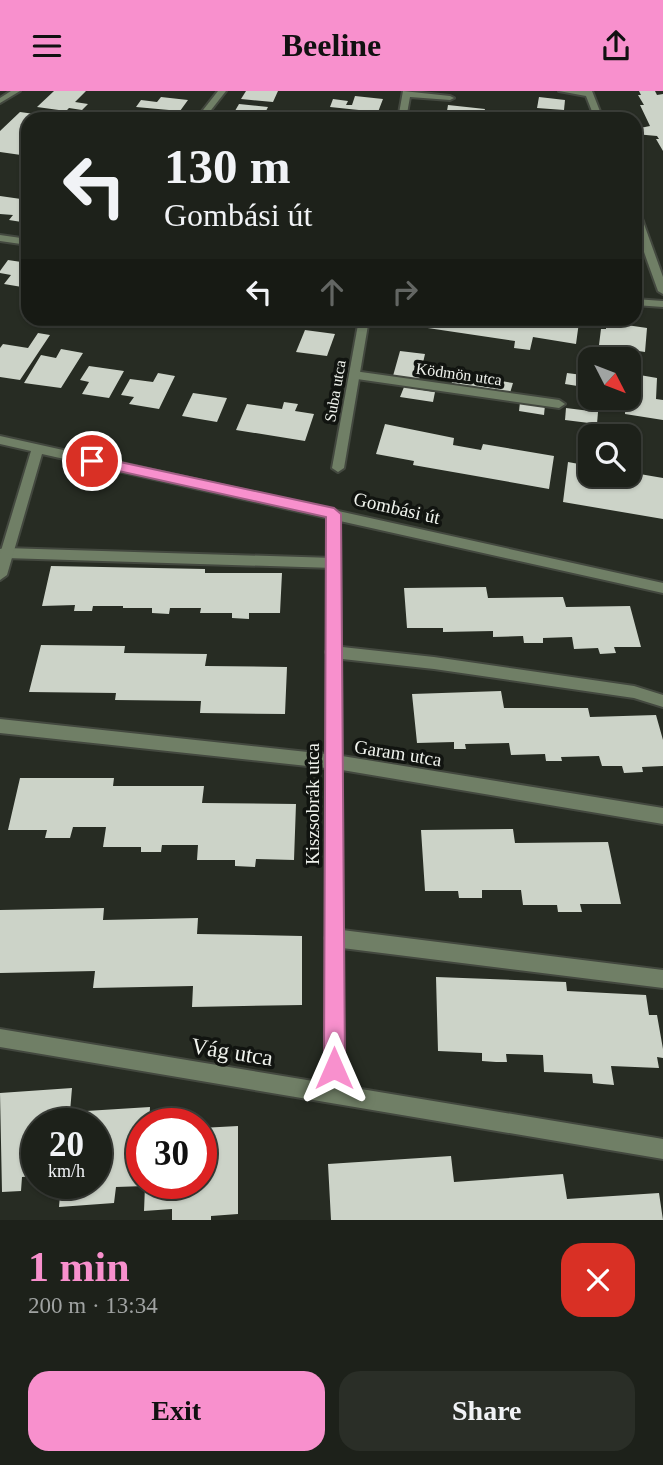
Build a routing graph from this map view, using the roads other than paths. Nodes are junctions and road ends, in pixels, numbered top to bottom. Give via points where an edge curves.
1 (16, 91) edge
2 (222, 91) edge
3 (563, 91) edge
4 (407, 92) edge
5 (588, 92) edge
6 (450, 98) dead end
7 (0, 101) edge
8 (206, 112) edge
9 (403, 112) edge
10 (595, 112) edge
11 (642, 236) edge
12 (0, 238) edge
13 (21, 241) edge
14 (663, 291) edge
15 (642, 302) edge
16 (663, 304) edge
17 (363, 326) edge
18 (354, 375) junction
19 (559, 404) dead end
20 (0, 440) edge
21 (38, 449) junction
22 (338, 468) dead end
23 (334, 514) junction
24 (2, 553) edge
25 (334, 563) junction
26 (0, 575) edge
27 (663, 588) edge
28 (333, 652) junction
29 (663, 701) edge
30 (0, 726) edge
31 (333, 762) junction
32 (663, 816) edge
33 (334, 938) junction
34 (663, 979) edge
35 (0, 1038) edge
36 (334, 1094) junction
37 (663, 1149) edge

1 - 7 street
2 - 8 street
3 - 5 street
4 - 6 street
4 - 9 street
5 - 10 street
11 - 14 street
12 - 13 street
15 - 16 street
17 - 18 street, Suba utca
18 - 19 street, Ködmön utca
18 - 22 street, Suba utca
20 - 21 street, Gombási út
21 - 23 street, Gombási út
21 - 24 street
23 - 25 street, Kiszsobrák utca
23 - 27 street, Gombási út
24 - 25 street
24 - 26 street
25 - 28 street, Kiszsobrák utca
28 - 29 street via 474,668 634,692
28 - 31 street, Kiszsobrák utca
30 - 31 street, Garam utca
31 - 32 street, Garam utca
31 - 33 street, Kiszsobrák utca
33 - 34 street
33 - 36 street, Kiszsobrák utca
35 - 36 street, Vág utca
36 - 37 street, Vág utca

